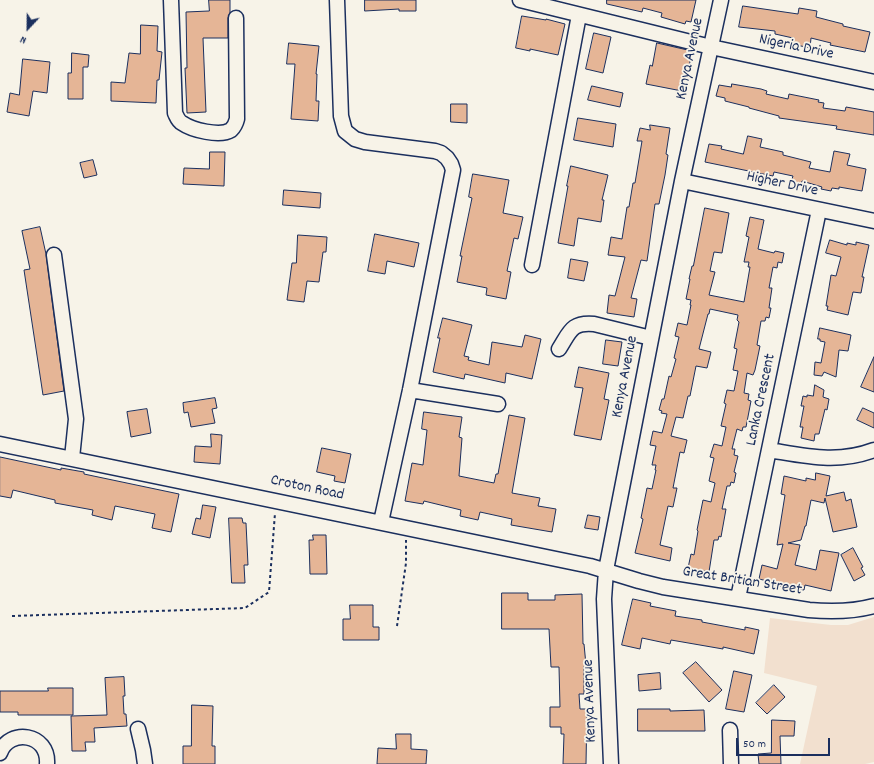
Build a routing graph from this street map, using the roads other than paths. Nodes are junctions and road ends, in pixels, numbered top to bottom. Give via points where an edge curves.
1 (171, 0) edge
2 (337, 0) edge
3 (520, 0) edge
4 (720, 0) edge
5 (579, 15) junction
6 (236, 18) dead end
7 (711, 47) junction
8 (874, 82) edge
9 (682, 181) junction
10 (819, 210) junction
11 (874, 221) edge
12 (54, 255) dead end
13 (532, 265) dead end
14 (651, 338) junction
15 (559, 349) dead end
16 (410, 390) junction
17 (498, 404) dead end
18 (0, 444) edge
19 (769, 450) junction
20 (874, 450) edge
21 (72, 458) junction
22 (381, 522) junction
23 (606, 570) junction
24 (738, 598) junction
25 (874, 606) edge
26 (138, 729) dead end
27 (730, 730) dead end
28 (0, 753) edge
29 (47, 764) edge
30 (145, 764) edge
31 (611, 764) edge
32 (731, 764) edge

1 - 6 street via 175,113 182,123 203,131 227,132 232,129 237,119
2 - 16 street via 340,116 345,131 354,139 365,142 438,152 447,158 452,167 452,180
3 - 5 street, Nigeria Drive
4 - 7 street, Kenya Avenue
5 - 7 street, Nigeria Drive
5 - 13 street
7 - 8 street, Nigeria Drive
7 - 9 street, Kenya Avenue
9 - 10 street, Higher Drive
9 - 14 street, Kenya Avenue
10 - 11 street, Higher Drive
10 - 19 street, Lanka Crescent
12 - 21 street via 76,419
14 - 15 street via 584,323 573,328
14 - 23 street, Kenya Avenue
16 - 17 street
16 - 22 street
18 - 21 street, Croton Road
19 - 20 street via 835,459
19 - 24 street, Lanka Crescent
21 - 22 street, Croton Road
22 - 23 street, Croton Road
23 - 24 street, Great Britian Street via 663,587
23 - 31 street, Kenya Avenue via 604,599
24 - 25 street, Great Britian Street via 829,612 846,612
26 - 30 street
27 - 32 street
28 - 29 street via 12,739 26,737 42,744 46,750

